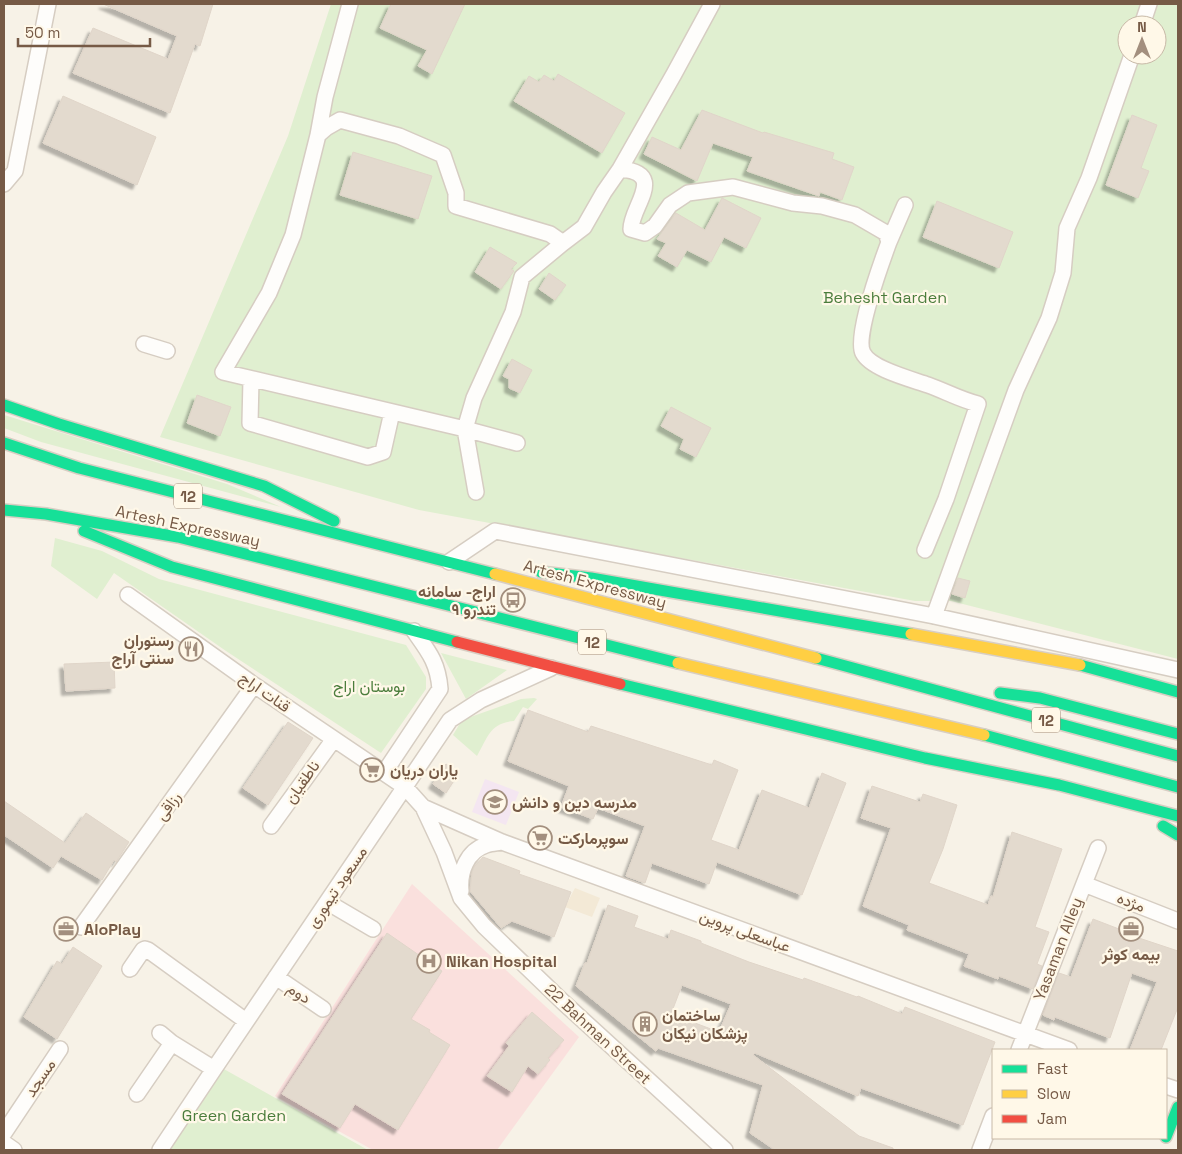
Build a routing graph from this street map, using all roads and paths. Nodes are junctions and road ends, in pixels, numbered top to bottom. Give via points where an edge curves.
1 (48, 4) edge
2 (350, 4) edge
3 (712, 4) edge
4 (1129, 65) edge
5 (318, 135) junction
6 (620, 169) junction
7 (4, 184) edge
8 (905, 205) dead end
9 (889, 242) junction
10 (563, 243) junction
11 (144, 344) dead end
12 (167, 351) dead end
13 (251, 379) junction
14 (4, 405) edge
15 (392, 412) junction
16 (465, 429) junction
17 (4, 443) edge
18 (517, 443) dead end
19 (476, 492) dead end
20 (7, 508) edge
21 (46, 514) junction
22 (375, 543) junction
23 (924, 550) dead end
24 (449, 562) junction
25 (128, 594) dead end
26 (934, 616) junction
27 (413, 630) junction
28 (612, 647) junction
29 (595, 653) dead end
30 (626, 660) dead end
31 (569, 662) dead end
32 (552, 667) junction
33 (1178, 670) edge
34 (646, 680) dead end
35 (914, 684) junction
36 (254, 685) junction
37 (1178, 692) edge
38 (660, 694) junction
39 (1178, 734) edge
40 (334, 739) junction
41 (1178, 756) edge
42 (925, 758) junction
43 (384, 773) junction
44 (405, 787) junction
45 (1178, 787) edge
46 (1014, 788) dead end
47 (423, 807) junction
48 (1178, 816) edge
49 (270, 826) dead end
50 (1178, 830) edge
51 (1178, 834) edge
52 (502, 842) junction
53 (1098, 848) dead end
54 (1084, 884) junction
55 (461, 898) junction
56 (327, 902) junction
57 (1178, 921) edge
58 (81, 926) dead end
59 (373, 930) dead end
60 (130, 969) dead end
61 (276, 977) junction
62 (323, 1009) dead end
63 (246, 1021) junction
64 (160, 1033) dead end
65 (1025, 1034) junction
66 (172, 1043) junction
67 (60, 1049) dead end
68 (1019, 1049) edge
69 (1066, 1049) edge
70 (214, 1069) junction
71 (137, 1094) dead end
72 (1178, 1107) edge
73 (992, 1119) edge
74 (4, 1132) edge
75 (1167, 1134) edge
76 (4, 1143) edge
77 (14, 1150) edge
78 (160, 1150) edge
79 (725, 1150) edge
80 (980, 1150) edge

1 - 7 street via 14,171
2 - 5 street
3 - 6 street
4 - 26 street via 1089,178 1067,228 1063,274 1049,318 1016,390
5 - 10 street via 340,120 399,136 443,155 456,193 456,206 550,234
5 - 13 street via 293,235 269,293 223,372
6 - 9 street via 633,170 644,183 644,194 631,220 631,229 645,233 670,205 688,193 732,187 855,215 886,233
6 - 10 street via 584,226
8 - 9 street
9 - 23 street via 878,270 860,340 863,353 874,364 891,372 978,404 946,499
10 - 16 street via 522,277 513,312 474,398
11 - 12 street
13 - 15 street
13 - 15 street via 250,423 368,457 383,452
14 - 22 main road via 264,486
15 - 16 street
16 - 18 street
16 - 19 street
17 - 22 main road, Artesh Expressway / 12 via 79,468
20 - 21 main road, Artesh Expressway / 12
21 - 27 main road via 172,567
21 - 28 main road, Artesh Expressway / 12 via 178,537
22 - 24 main road, Artesh Expressway / 12
24 - 26 street via 495,531
24 - 35 main road, Artesh Expressway / 12
24 - 37 main road via 591,578 696,596 1068,663
25 - 36 street, قنات اراج
26 - 33 street
27 - 32 main road
27 - 43 street via 432,656 439,674 440,689
28 - 29 main road
28 - 30 main road
28 - 45 main road, Artesh Expressway / 12 via 1024,745
31 - 32 main road
32 - 38 main road
32 - 44 street, مسعود تیموری via 481,700 450,720
34 - 38 main road
35 - 39 main road via 1040,698
35 - 41 main road, Artesh Expressway / 12
36 - 40 street, قنات اراج
36 - 58 street, رزاقی
38 - 42 main road
40 - 43 street, قنات اراج
40 - 49 street, ناطقیان
42 - 46 main road
42 - 48 main road via 1058,785
43 - 44 street, قنات اراج
44 - 47 street, قنات اراج
44 - 56 street, مسعود تیموری
47 - 52 street, عباسعلی پروین
47 - 55 street, 22 Bahman Street
50 - 51 main road via 1158,824
52 - 55 street via 487,844 467,860 462,872
52 - 65 street, عباسعلی پروین
53 - 54 street, Yasaman Alley
54 - 57 street, مژده
54 - 65 street, Yasaman Alley
55 - 79 street, 22 Bahman Street via 484,926 563,1002
56 - 59 street
56 - 61 street, مسعود تیموری
60 - 63 street via 143,950 148,950
61 - 62 street, دوم
61 - 63 street, مسعود تیموری
63 - 70 street, مسعود تیموری
64 - 66 street
65 - 68 street, Yasaman Alley
65 - 69 street, عباسعلی پروین
66 - 70 street
66 - 71 street
67 - 74 street, مسجد
70 - 78 street, مسعود تیموری
72 - 75 main road
73 - 80 street
76 - 77 street

